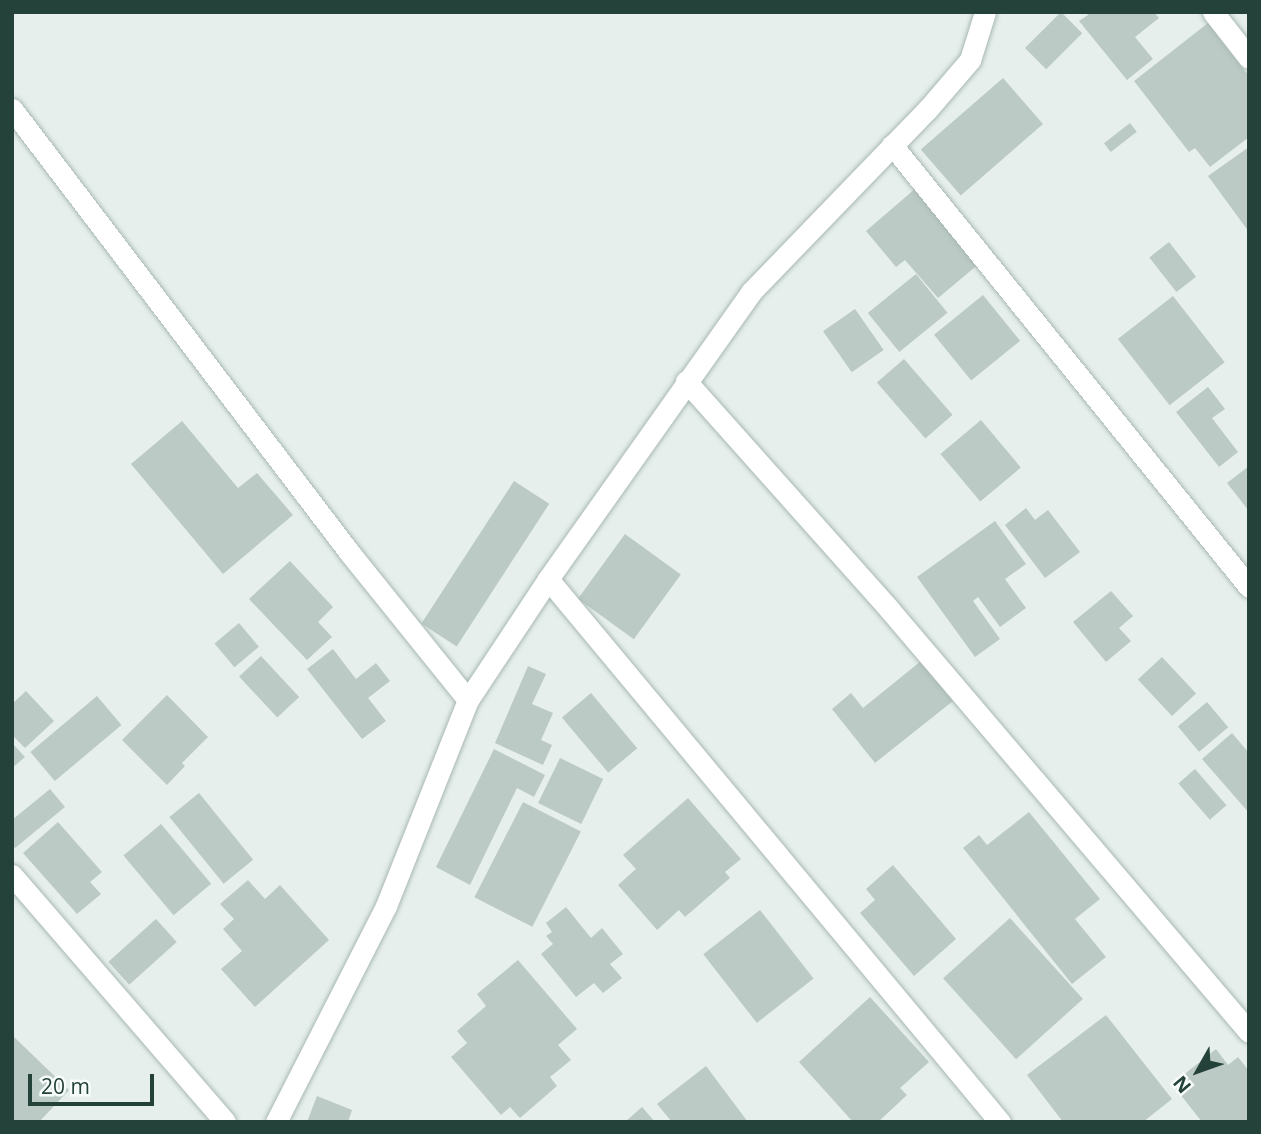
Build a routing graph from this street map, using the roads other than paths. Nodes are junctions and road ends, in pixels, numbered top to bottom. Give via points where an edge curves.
1 (985, 12) edge
2 (1213, 12) edge
3 (1249, 58) edge
4 (12, 109) edge
5 (892, 145) junction
6 (686, 381) junction
7 (548, 579) junction
8 (1249, 587) edge
9 (468, 700) junction
10 (12, 875) edge
11 (1249, 1032) edge
12 (225, 1122) edge
13 (276, 1122) edge
14 (1000, 1122) edge

1 - 5 street via 970,60
2 - 3 street
4 - 9 street via 349,552
5 - 6 street via 751,292
5 - 8 street
6 - 7 street
6 - 11 street via 889,609
7 - 9 street
7 - 14 street
9 - 13 street via 386,906
10 - 12 street

